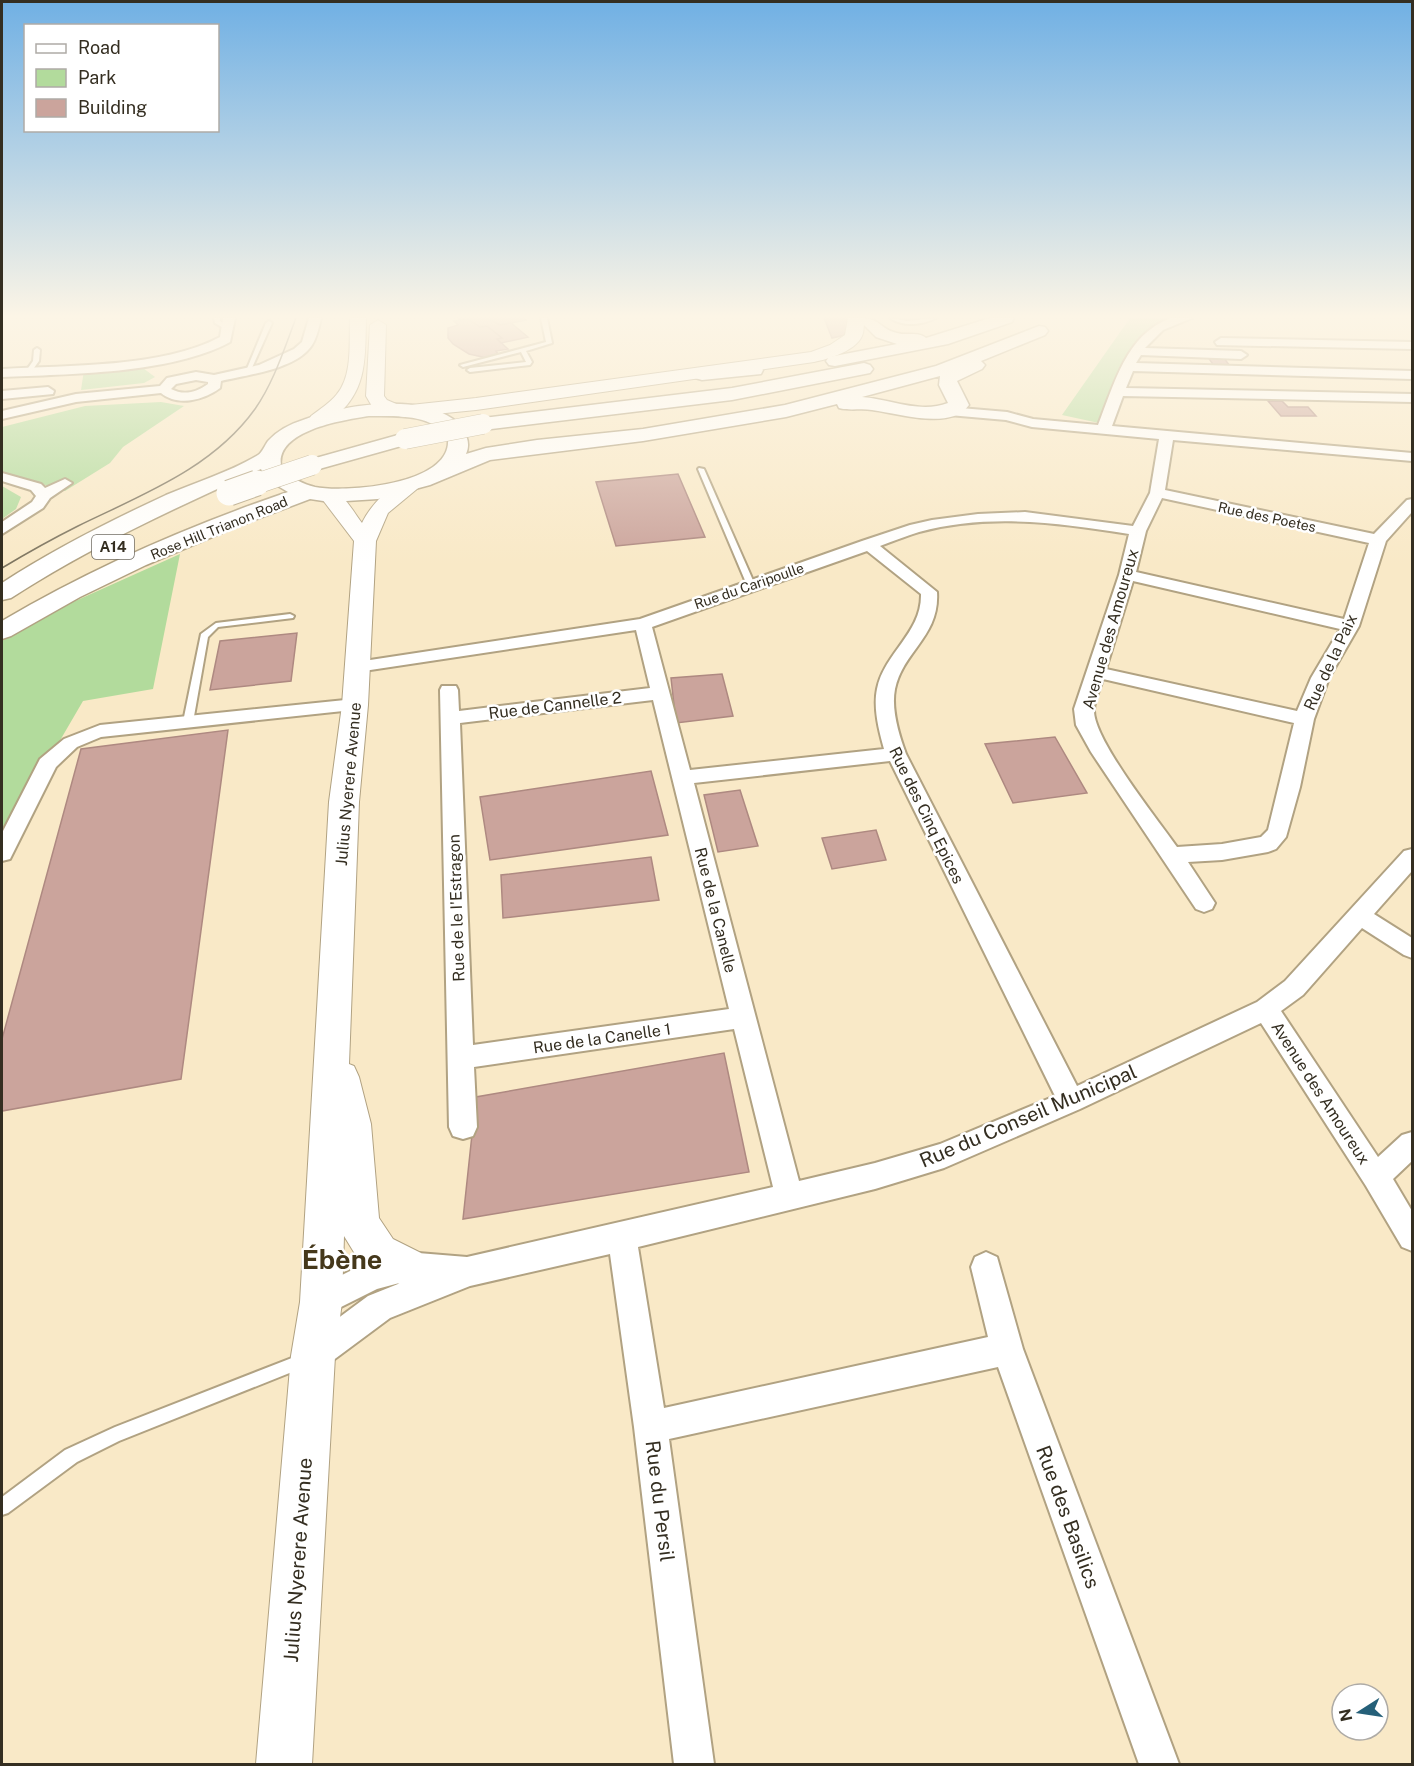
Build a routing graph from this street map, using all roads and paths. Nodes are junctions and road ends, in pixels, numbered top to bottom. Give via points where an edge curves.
1 (65, 400) edge
2 (341, 400) edge
3 (378, 400) edge
4 (500, 400) edge
5 (679, 400) edge
6 (828, 400) edge
7 (956, 400) edge
8 (1115, 400) edge
9 (400, 410) junction
10 (949, 411) junction
11 (2, 415) edge
12 (318, 420) junction
13 (1104, 428) junction
14 (1167, 434) junction
15 (643, 435) junction
16 (269, 458) junction
17 (1412, 458) edge
18 (701, 469) dead end
19 (439, 472) junction
20 (2, 477) edge
21 (65, 483) dead end
22 (413, 484) junction
23 (1157, 493) junction
24 (319, 494) junction
25 (44, 495) junction
26 (1413, 502) edge
27 (2, 529) edge
28 (1138, 531) junction
29 (1378, 540) junction
30 (365, 541) junction
31 (868, 544) junction
32 (1127, 575) junction
33 (751, 585) junction
34 (2, 593) edge
35 (2, 607) edge
36 (290, 616) dead end
37 (643, 624) junction
38 (1350, 626) junction
39 (2, 631) edge
40 (357, 667) junction
41 (1095, 672) junction
42 (449, 690) dead end
43 (660, 693) junction
44 (355, 705) junction
45 (450, 718) junction
46 (1304, 719) junction
47 (188, 722) junction
48 (896, 754) junction
49 (682, 778) junction
50 (2, 853) edge
51 (1172, 855) junction
52 (1413, 857) edge
53 (1204, 903) dead end
54 (1360, 916) junction
55 (1413, 948) edge
56 (1266, 1009) junction
57 (743, 1017) junction
58 (332, 1032) junction
59 (462, 1059) junction
60 (1071, 1101) junction
61 (463, 1127) dead end
62 (1413, 1144) edge
63 (1377, 1177) junction
64 (789, 1196) junction
65 (622, 1237) junction
66 (1413, 1238) edge
67 (406, 1267) junction
68 (986, 1267) dead end
69 (470, 1271) junction
70 (321, 1302) junction
71 (1007, 1349) junction
72 (313, 1356) junction
73 (651, 1427) junction
74 (2, 1506) edge
75 (284, 1764) edge
76 (694, 1764) edge
77 (1159, 1764) edge

1 - 11 street
2 - 12 main road, Julius Nyerere Avenue
3 - 9 main road
4 - 9 main road
5 - 35 main road, A14, bridge via 483,424 405,439 312,465 229,493 104,551
6 - 15 main road
7 - 10 main road via 959,405
8 - 13 street
9 - 12 main road, Julius Nyerere Avenue via 369,410
9 - 19 main road, Julius Nyerere Avenue via 437,419 456,434 459,446 453,459
10 - 13 street
10 - 15 main road via 911,412 850,403 680,434
12 - 16 main road, Julius Nyerere Avenue via 285,438
13 - 14 street
14 - 17 street
14 - 23 street, Avenue des Amoureux
15 - 19 main road via 486,454
16 - 24 main road, Julius Nyerere Avenue via 272,472 286,484
16 - 34 main road via 55,559
18 - 33 lane
19 - 22 main road, Julius Nyerere Avenue
20 - 25 street via 36,487
21 - 25 street
22 - 24 main road, Julius Nyerere Avenue via 357,495
22 - 30 main road, Julius Nyerere Avenue via 379,510
23 - 28 street, Avenue des Amoureux
23 - 29 street, Rue des Poetes
24 - 30 main road
24 - 39 main road, Rose Hill Trianon Road via 219,525 81,586
25 - 27 street via 38,506
26 - 29 street, Rue de la Paix
28 - 31 street, Rue du Caripoulle via 1041,517 981,518 916,528
28 - 32 street, Avenue des Amoureux
29 - 38 street, Rue de la Paix
30 - 40 main road, Julius Nyerere Avenue
31 - 33 street, Rue du Caripoulle
31 - 48 street, Rue des Cinq Epices via 928,592 931,604 926,620 886,689 890,737
32 - 38 street
32 - 41 street, Avenue des Amoureux
33 - 37 street, Rue du Caripoulle
36 - 47 lane via 216,625 208,630 202,642
37 - 40 street, Rue du Caripoulle
37 - 43 street, Rue de la Canelle
38 - 46 street, Rue de la Paix via 1320,678
40 - 44 main road, Julius Nyerere Avenue
41 - 46 street
41 - 51 street, Avenue des Amoureux via 1084,709 1086,725
42 - 45 street, Rue de le I'Estragon
43 - 45 street, Rue de Cannelle 2
43 - 49 street, Rue de la Canelle
44 - 47 street
44 - 58 main road, Julius Nyerere Avenue via 345,802
45 - 59 street, Rue de le I'Estragon
46 - 51 street, Rue de la Paix via 1278,832 1268,844
47 - 50 street via 100,731 66,745 47,764
48 - 49 street
48 - 60 street, Rue des Cinq Epices
49 - 57 street, Rue de la Canelle
51 - 53 street, Avenue des Amoureux
52 - 54 street, Rue du Conseil Municipal
54 - 55 street
54 - 56 street, Rue du Conseil Municipal via 1294,988
56 - 60 street, Rue du Conseil Municipal
56 - 63 street, Avenue des Amoureux
57 - 59 street, Rue de la Canelle 1
57 - 64 street, Rue de la Canelle
58 - 67 main road via 352,1124 359,1223 378,1253
58 - 70 main road, Julius Nyerere Avenue
58 - 72 main road, Julius Nyerere Avenue via 317,1078 306,1293
59 - 61 street, Rue de le I'Estragon
60 - 64 street, Rue du Conseil Municipal via 944,1155
62 - 63 street
63 - 66 street, Avenue des Amoureux
64 - 65 street, Rue du Conseil Municipal
65 - 69 street, Rue du Conseil Municipal
65 - 73 street, Rue du Persil
67 - 69 street
67 - 70 street via 372,1275
68 - 71 street, Rue des Basilics
69 - 72 street via 379,1307
70 - 72 main road, Julius Nyerere Avenue
71 - 73 street
71 - 77 street, Rue des Basilics
72 - 74 lane via 71,1456
72 - 75 main road, Julius Nyerere Avenue
73 - 76 street, Rue du Persil

